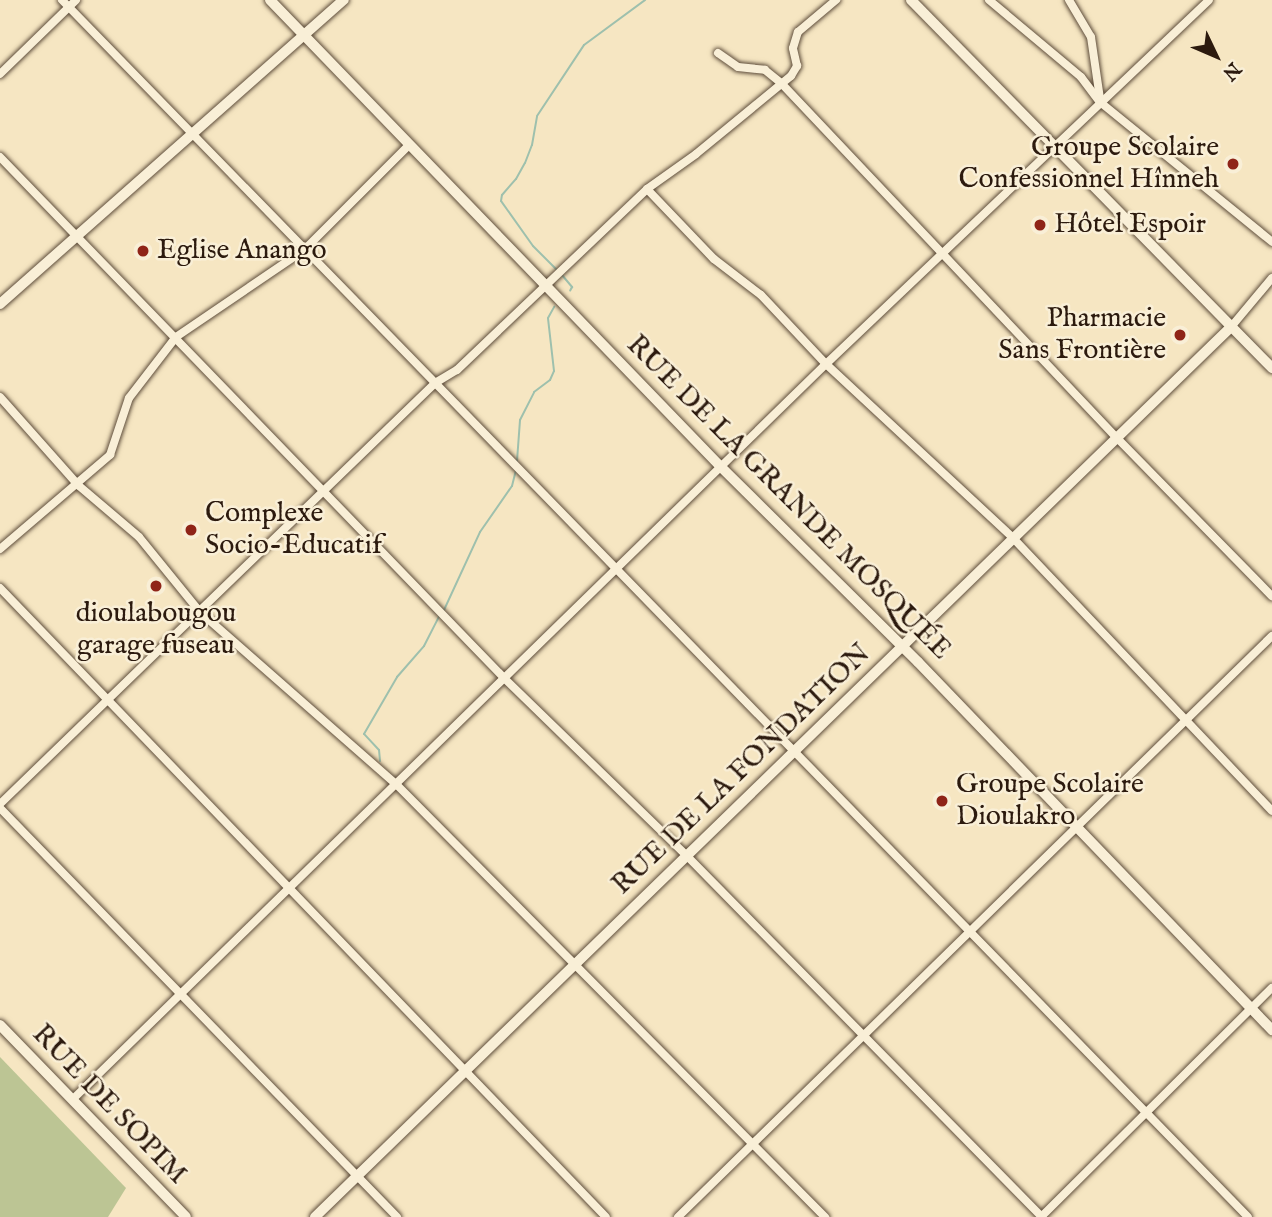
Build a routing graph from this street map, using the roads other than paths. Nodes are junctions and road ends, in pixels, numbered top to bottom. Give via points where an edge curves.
1 (62, 0) edge
2 (76, 0) edge
3 (270, 0) edge
4 (344, 0) edge
5 (836, 0) edge
6 (911, 0) edge
7 (989, 0) edge
8 (1069, 0) edge
9 (1209, 0) edge
10 (69, 7) junction
11 (304, 35) junction
12 (718, 53) dead end
13 (0, 74) edge
14 (782, 84) junction
15 (1100, 102) junction
16 (191, 134) junction
17 (409, 145) junction
18 (1054, 146) junction
19 (0, 157) edge
20 (647, 189) junction
21 (77, 235) junction
22 (1272, 242) edge
23 (304, 250) junction
24 (941, 253) junction
25 (1272, 278) edge
26 (545, 285) junction
27 (0, 304) edge
28 (1231, 327) junction
29 (176, 337) junction
30 (826, 364) junction
31 (1272, 368) edge
32 (435, 383) junction
33 (0, 397) edge
34 (1118, 439) junction
35 (721, 467) junction
36 (78, 485) junction
37 (323, 491) junction
38 (1013, 538) junction
39 (0, 548) edge
40 (616, 569) junction
41 (0, 588) edge
42 (1272, 596) edge
43 (201, 611) junction
44 (1272, 636) edge
45 (902, 646) junction
46 (504, 678) junction
47 (107, 701) junction
48 (1187, 718) junction
49 (794, 751) junction
50 (396, 784) junction
51 (0, 806) edge
52 (1272, 811) edge
53 (1078, 826) junction
54 (685, 855) junction
55 (289, 888) junction
56 (968, 931) junction
57 (576, 965) junction
58 (1272, 988) edge
59 (180, 994) junction
60 (1252, 1010) junction
61 (0, 1025) edge
62 (1272, 1030) edge
63 (864, 1035) junction
64 (466, 1071) junction
65 (73, 1099) junction
66 (1147, 1113) junction
67 (754, 1144) junction
68 (358, 1176) junction
69 (186, 1217) edge
70 (315, 1217) edge
71 (397, 1217) edge
72 (606, 1217) edge
73 (678, 1217) edge
74 (825, 1217) edge
75 (1042, 1217) edge
76 (1248, 1217) edge

1 - 10 street
2 - 10 street
3 - 11 street, RUE DE LA GRANDE MOSQUÉE
4 - 11 main road
5 - 14 street via 798,32 793,48 797,66
6 - 18 main road
7 - 15 street via 1081,77
8 - 15 street via 1093,44
9 - 15 street
10 - 13 street
10 - 16 street
11 - 16 main road
11 - 17 street, RUE DE LA GRANDE MOSQUÉE
12 - 14 street via 738,67 765,70
14 - 20 street
14 - 24 street
15 - 18 street
15 - 22 street
16 - 21 main road
16 - 23 street
17 - 23 street
17 - 26 street, RUE DE LA GRANDE MOSQUÉE
18 - 24 street
18 - 28 main road
19 - 21 street
20 - 26 street
20 - 30 street via 714,259 761,295
21 - 27 main road
21 - 29 street
23 - 29 street
23 - 32 street
24 - 30 street
24 - 34 street
25 - 28 street
26 - 32 street via 457,370
26 - 35 street, RUE DE LA GRANDE MOSQUÉE
28 - 31 main road
28 - 34 street, RUE DE LA FONDATION
29 - 36 street via 129,398 110,455
29 - 37 street
30 - 35 street
30 - 38 street
32 - 37 street
32 - 40 street
33 - 36 street
34 - 38 street, RUE DE LA FONDATION
34 - 42 street
35 - 40 street
35 - 45 street, RUE DE LA GRANDE MOSQUÉE
36 - 39 street
36 - 43 street via 139,537
37 - 43 street
37 - 46 street
38 - 45 street, RUE DE LA FONDATION
38 - 48 street
40 - 46 street
40 - 49 street
41 - 47 street
43 - 47 street
43 - 50 street
44 - 48 street
45 - 49 street, RUE DE LA FONDATION
45 - 53 street, RUE DE LA GRANDE MOSQUÉE
46 - 50 street
46 - 54 street
47 - 51 street
47 - 55 street
48 - 52 street
48 - 53 street
49 - 54 street, RUE DE LA FONDATION
49 - 56 street
50 - 55 street
50 - 57 street
51 - 59 street
53 - 56 street
53 - 60 street, RUE DE LA GRANDE MOSQUÉE
54 - 57 street, RUE DE LA FONDATION
54 - 63 street
55 - 59 street
55 - 64 street
56 - 63 street
56 - 66 street
57 - 64 street, RUE DE LA FONDATION
57 - 67 street
58 - 60 street
59 - 65 street
59 - 68 street
60 - 62 street, RUE DE LA GRANDE MOSQUÉE
60 - 66 street
61 - 65 street, RUE DE SOPIM
63 - 67 street
63 - 75 street
64 - 68 street, RUE DE LA FONDATION
64 - 72 street
65 - 69 street, RUE DE SOPIM
66 - 75 street
66 - 76 street
67 - 73 street
67 - 74 street
68 - 70 street, RUE DE LA FONDATION
68 - 71 street

